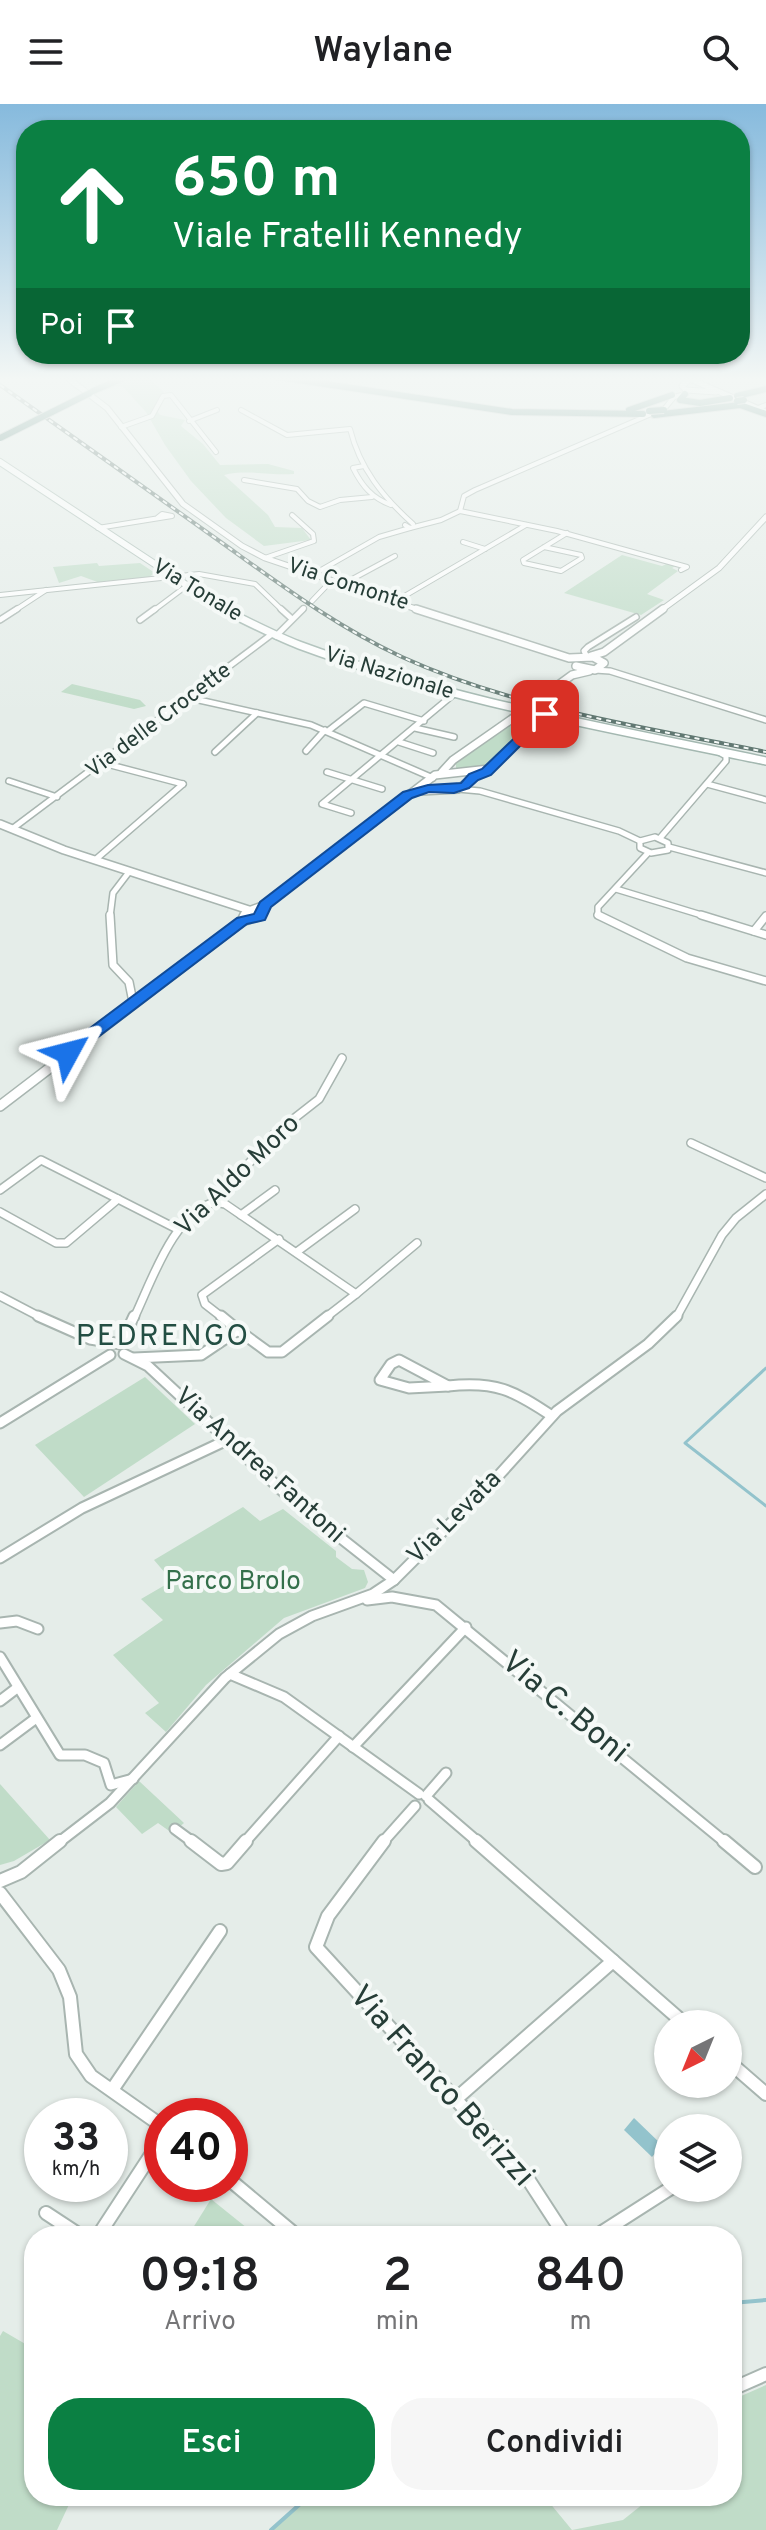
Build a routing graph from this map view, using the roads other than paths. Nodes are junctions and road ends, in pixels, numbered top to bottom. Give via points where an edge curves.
1 (40, 489) edge
2 (170, 489) edge
3 (297, 489) edge
4 (367, 489) edge
5 (380, 489) edge
6 (477, 489) edge
7 (372, 497) junction
8 (391, 505) junction
9 (463, 512) junction
10 (292, 515) dead end
11 (766, 517) edge
12 (157, 518) dead end
13 (527, 524) junction
14 (410, 525) junction
15 (98, 528) junction
16 (567, 533) junction
17 (463, 542) dead end
18 (551, 545) junction
19 (485, 549) junction
20 (395, 556) dead end
21 (265, 558) junction
22 (681, 570) dead end
23 (314, 574) junction
24 (167, 576) junction
25 (332, 580) junction
26 (343, 584) junction
27 (46, 589) junction
28 (188, 590) junction
29 (0, 595) edge
30 (312, 601) dead end
31 (396, 601) junction
32 (304, 608) dead end
33 (636, 617) dead end
34 (292, 619) junction
35 (0, 620) edge
36 (140, 620) dead end
37 (277, 636) junction
38 (261, 645) junction
39 (604, 652) junction
40 (582, 660) junction
41 (603, 663) junction
42 (593, 670) junction
43 (610, 671) junction
44 (572, 675) junction
45 (454, 694) junction
46 (190, 698) junction
47 (505, 706) junction
48 (257, 713) junction
49 (545, 714) junction
50 (570, 720) junction
51 (766, 720) edge
52 (424, 721) junction
53 (533, 727) junction
54 (415, 728) junction
55 (326, 731) junction
56 (454, 737) dead end
57 (399, 742) junction
58 (306, 751) dead end
59 (215, 752) dead end
60 (433, 753) dead end
61 (383, 756) junction
62 (731, 756) junction
63 (456, 759) junction
64 (766, 761) edge
65 (103, 763) junction
66 (489, 769) junction
67 (327, 772) dead end
68 (460, 773) junction
69 (437, 776) junction
70 (352, 779) junction
71 (9, 781) dead end
72 (468, 782) junction
73 (707, 784) junction
74 (441, 788) junction
75 (382, 789) dead end
76 (458, 789) junction
77 (480, 791) junction
78 (408, 795) junction
79 (57, 797) junction
80 (766, 800) edge
81 (351, 813) dead end
82 (0, 824) edge
83 (12, 829) junction
84 (660, 838) junction
85 (640, 841) junction
86 (669, 847) junction
87 (645, 856) junction
88 (95, 860) junction
89 (129, 872) junction
90 (766, 873) edge
91 (616, 889) junction
92 (247, 914) junction
93 (766, 916) edge
94 (754, 931) junction
95 (766, 935) edge
96 (766, 981) edge
97 (129, 982) junction
98 (144, 994) junction
99 (133, 1002) junction
100 (342, 1058) dead end
101 (0, 1106) edge
102 (691, 1143) dead end
103 (766, 1178) edge
104 (0, 1190) edge
105 (275, 1190) dead end
106 (766, 1194) edge
107 (118, 1199) junction
108 (216, 1202) junction
109 (355, 1209) dead end
110 (0, 1212) edge
111 (241, 1215) junction
112 (177, 1229) junction
113 (279, 1239) junction
114 (417, 1243) dead end
115 (298, 1251) junction
116 (356, 1294) junction
117 (0, 1296) edge
118 (238, 1330) junction
119 (121, 1344) junction
120 (110, 1350) junction
121 (128, 1356) junction
122 (449, 1387) junction
123 (552, 1416) junction
124 (0, 1423) edge
125 (227, 1440) junction
126 (0, 1558) edge
127 (394, 1580) junction
128 (354, 1603) junction
129 (0, 1623) edge
130 (466, 1627) junction
131 (38, 1629) dead end
132 (0, 1657) edge
133 (230, 1674) junction
134 (17, 1688) junction
135 (0, 1701) edge
136 (35, 1719) junction
137 (339, 1736) junction
138 (0, 1745) edge
139 (353, 1747) junction
140 (446, 1773) dead end
141 (134, 1779) junction
142 (111, 1785) junction
143 (421, 1802) junction
144 (110, 1803) junction
145 (175, 1829) dead end
146 (755, 1867) dead end
147 (0, 1881) edge
148 (0, 1893) edge
149 (220, 1931) dead end
150 (613, 1961) junction
151 (669, 2010) edge
152 (742, 2073) edge
153 (112, 2090) junction
154 (766, 2094) edge
155 (457, 2098) junction
156 (144, 2113) edge
157 (144, 2166) edge
158 (248, 2195) edge
159 (654, 2199) edge
160 (46, 2213) dead end
161 (66, 2226) edge
162 (105, 2226) edge
163 (285, 2226) edge
164 (558, 2226) edge
165 (612, 2226) edge
166 (766, 2374) edge
167 (742, 2385) edge

1 - 15 main road, Via Tonale
2 - 21 street, Via Comonte via 190,511
3 - 7 street via 320,507
4 - 7 street
5 - 8 street
6 - 9 street
7 - 8 street
8 - 14 street
9 - 13 street
9 - 14 street
10 - 21 street via 314,541
11 - 39 street via 727,562
12 - 15 street
13 - 16 street
13 - 19 street
14 - 23 street
15 - 24 main road, Via Tonale
16 - 18 street
16 - 22 street via 687,567
17 - 19 street
18 - 18 street via 524,563 561,571 582,558
19 - 31 street
20 - 26 street
21 - 23 street, Via Comonte
23 - 25 street, Via Comonte
24 - 27 street
24 - 28 main road, Via Tonale
24 - 34 street via 199,574 255,584
25 - 26 street, Via Comonte
25 - 30 street
26 - 31 street, Via Comonte
27 - 29 street
27 - 35 street
28 - 36 street
28 - 37 main road, Via Tonale
31 - 40 street, Via Comonte
32 - 34 street, Via delle Crocette
33 - 40 street via 588,647
34 - 37 street, Via delle Crocette
37 - 38 street, Via delle Crocette
37 - 38 street, Via delle Crocette
37 - 45 main road, Via Nazionale
38 - 46 street, Via delle Crocette
39 - 40 street
39 - 41 street
40 - 41 street
40 - 42 street
40 - 44 street
41 - 42 street
41 - 43 street
42 - 43 street
42 - 44 street
43 - 51 street
44 - 63 street, bridge
45 - 47 main road, Via Nazionale
45 - 52 street
46 - 48 street
46 - 65 street, Via delle Crocette
47 - 49 main road, Via Nazionale
47 - 53 street, Via Nazionale via 531,713
48 - 55 street
48 - 59 street
49 - 50 main road, Via Nazionale
49 - 53 street
50 - 53 street
50 - 62 main road, Via Nazionale
52 - 54 street
52 - 55 street via 364,703
53 - 66 street
54 - 56 street
54 - 57 street
55 - 58 street
55 - 61 street
57 - 60 street
57 - 61 street
61 - 69 street
61 - 70 street
62 - 64 main road, Via Nazionale
62 - 73 street
63 - 68 street via 454,767
63 - 69 street
65 - 79 street, Via delle Crocette
65 - 88 street via 183,784
66 - 68 street
66 - 72 street
67 - 70 street
68 - 69 street
68 - 72 street
69 - 74 street
69 - 78 street
70 - 75 street
70 - 81 street via 322,804
71 - 79 street
72 - 76 street
72 - 77 street
73 - 80 street
73 - 84 street
74 - 76 street
74 - 78 street
76 - 77 street
77 - 85 street
78 - 92 street via 264,909
79 - 83 street, Via delle Crocette
82 - 83 street
83 - 88 street
84 - 85 street
84 - 86 street
85 - 87 street
86 - 87 street
86 - 90 street
87 - 91 street
88 - 89 street
89 - 92 street
89 - 97 street via 113,893 110,918 113,965
91 - 94 street
91 - 96 street via 598,907 598,915 687,958
92 - 98 street
93 - 94 street
94 - 95 street
97 - 98 street
97 - 99 street
98 - 99 street
99 - 101 street
100 - 108 street, Via Aldo Moro via 319,1099 273,1135
102 - 103 street
104 - 107 street via 41,1160
105 - 111 street
106 - 123 street, Via Levata via 730,1225 675,1320
107 - 110 street via 66,1243 56,1243
107 - 112 street
108 - 111 street
108 - 112 street, Via Aldo Moro
109 - 115 street
111 - 113 street
112 - 119 street, Via Aldo Moro
113 - 115 street
113 - 118 street via 202,1295 205,1304
114 - 116 street
115 - 116 street
116 - 118 street via 282,1352 268,1352
117 - 120 street
118 - 121 street via 201,1355
119 - 120 street
119 - 121 street
120 - 121 street
120 - 124 street
121 - 125 street, Via Andrea Fantoni via 148,1366
122 - 122 street via 391,1386 380,1380 399,1360
122 - 123 street via 503,1387
123 - 127 street, Via Levata
125 - 126 street via 117,1488
125 - 127 street, Via Andrea Fantoni
127 - 128 street, Via Levata
128 - 130 street, Via C. Boni via 381,1597 426,1601
128 - 133 street, Via Levata via 293,1624
129 - 131 street via 17,1621
130 - 139 street
130 - 146 street, Via C. Boni
132 - 134 street
133 - 137 street via 284,1697
133 - 141 street, Via Levata
134 - 135 street
134 - 136 street
136 - 138 street
136 - 142 street via 60,1755 95,1757 104,1763
137 - 139 street
137 - 145 street via 227,1863 221,1864
139 - 143 street
140 - 143 street
141 - 142 street
141 - 144 street, Via Levata
142 - 144 street
143 - 150 street
143 - 155 street, Via Franco Berizzi via 353,1880 316,1941 319,1952
144 - 147 street, Via Levata via 21,1872
148 - 153 street via 59,1970 70,1997 76,2054 91,2076
149 - 153 street
150 - 151 street
150 - 155 street
152 - 154 street
153 - 156 street
155 - 164 street, Via Franco Berizzi via 526,2176
157 - 162 street
158 - 163 street
159 - 165 street
160 - 161 street
166 - 167 street

